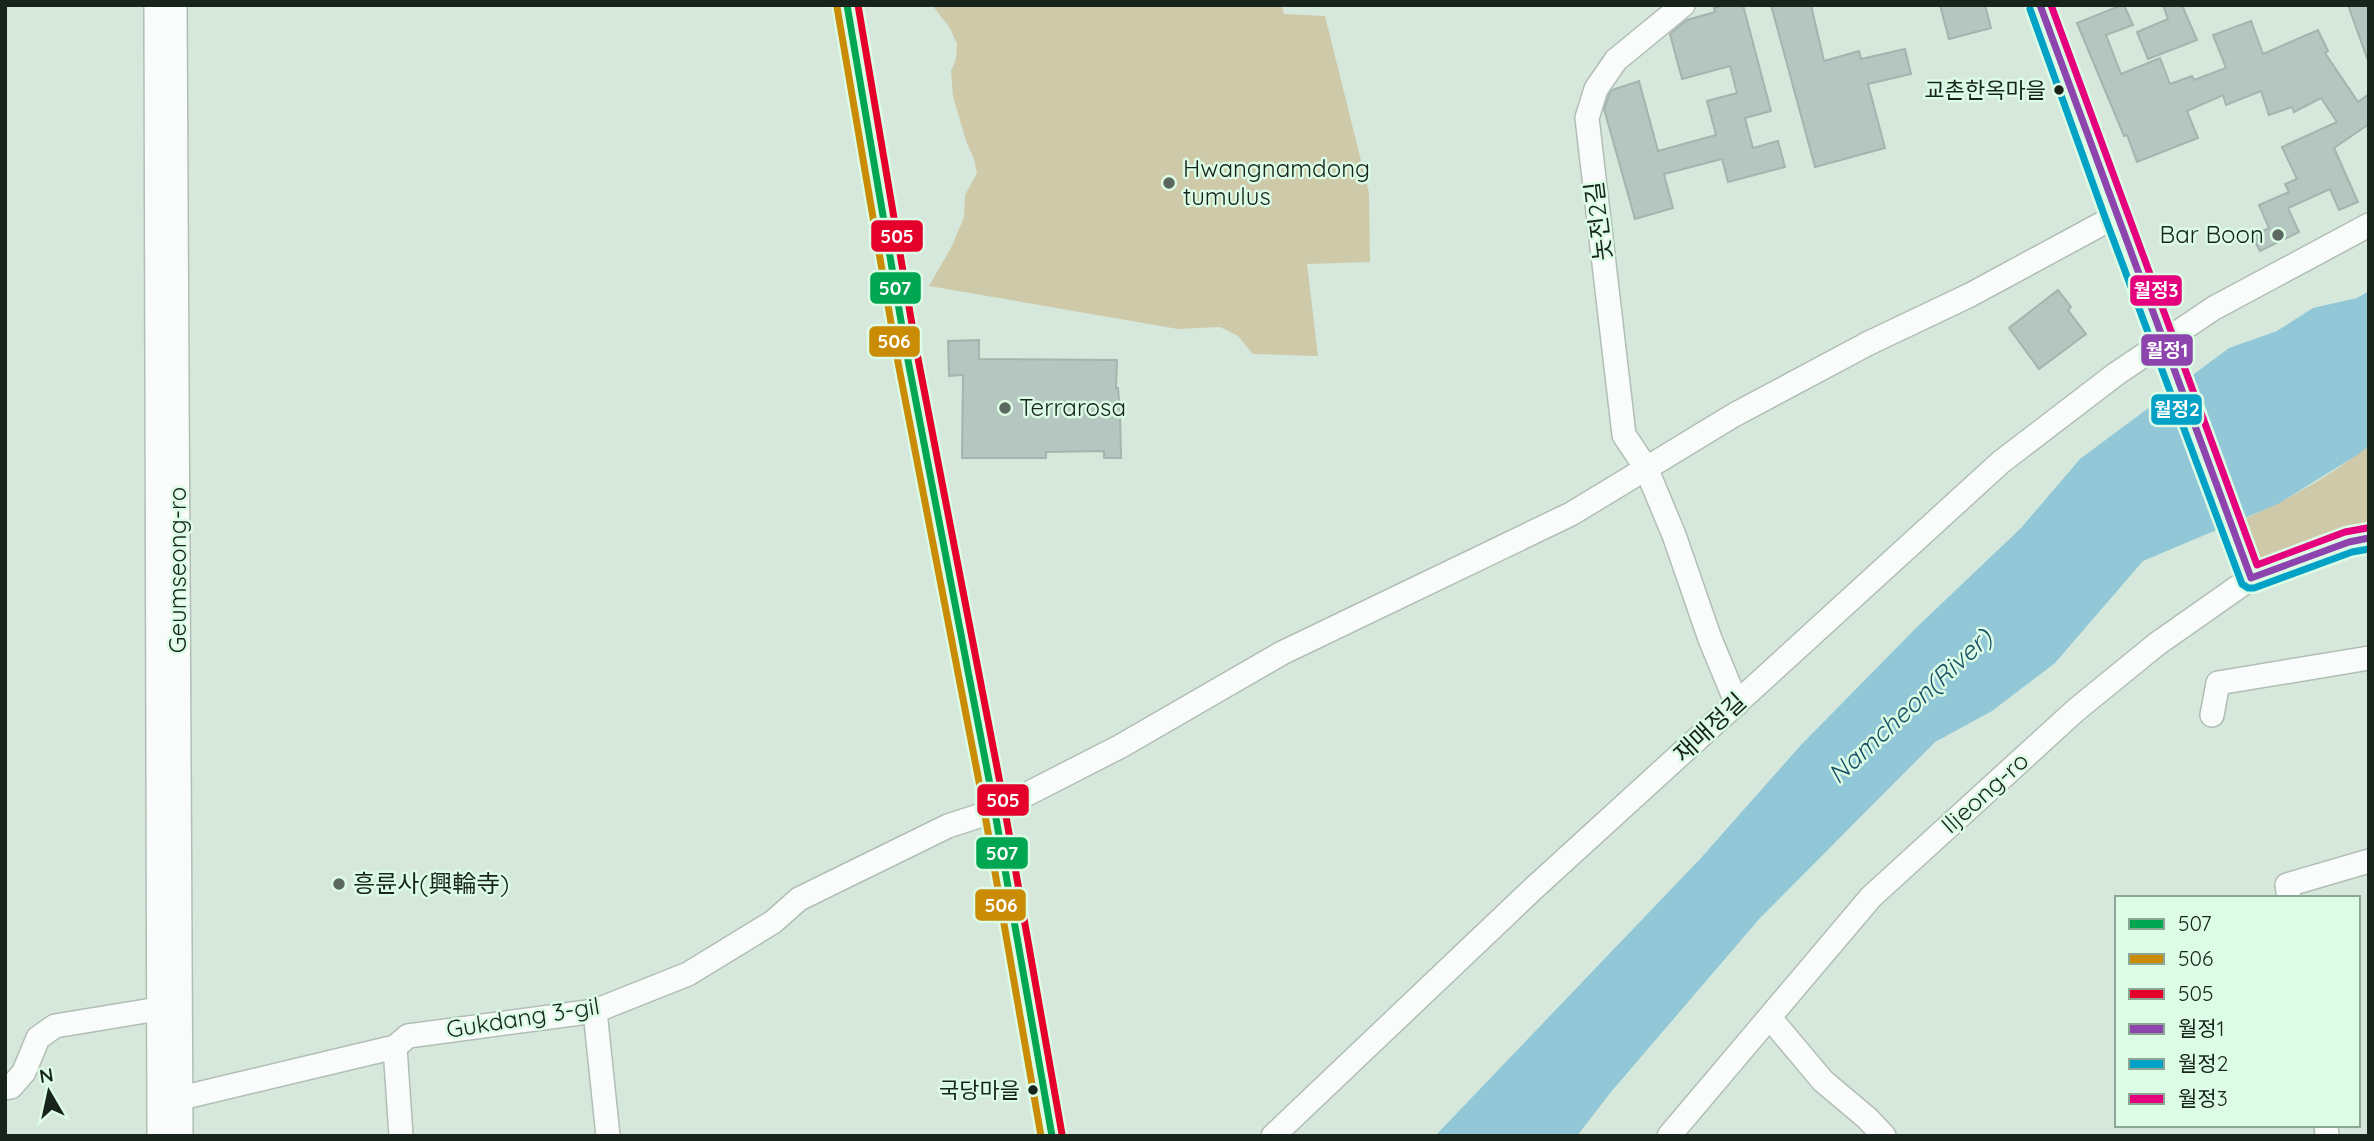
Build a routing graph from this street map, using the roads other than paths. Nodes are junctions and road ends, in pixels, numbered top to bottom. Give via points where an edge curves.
1 (156, 5) edge
2 (175, 5) edge
3 (847, 5) edge
4 (1683, 5) edge
5 (2040, 5) edge
6 (2116, 216) junction
7 (2369, 225) edge
8 (2165, 346) junction
9 (1646, 468) junction
10 (2369, 538) edge
11 (2251, 578) junction
12 (2369, 657) edge
13 (1737, 704) junction
14 (2212, 715) dead end
15 (994, 811) junction
16 (2369, 861) edge
17 (2289, 896) edge
18 (158, 1009) junction
19 (595, 1011) junction
20 (1770, 1018) junction
21 (395, 1047) junction
22 (5, 1088) edge
23 (181, 1098) junction
24 (159, 1136) edge
25 (181, 1136) edge
26 (401, 1136) edge
27 (608, 1136) edge
28 (1052, 1136) edge
29 (1273, 1136) edge
30 (1669, 1136) edge
31 (1884, 1136) edge

1 - 18 street, Geumseong-ro
2 - 23 street, Geumseong-ro
3 - 15 main road via 906,350
4 - 9 street, 놋전2길 via 1616,60 1596,89 1587,118 1624,435
5 - 6 street
6 - 8 street
6 - 9 street, Gukdang 3-gil via 1747,408
7 - 8 street, 재매정길 via 2214,308
8 - 11 street
8 - 13 street, 재매정길 via 2116,374 2001,462
9 - 13 street, 놋전2길
9 - 15 street, Gukdang 3-gil via 1571,514 1282,653 1121,746
10 - 11 street, Iljeong-ro
11 - 20 street, Iljeong-ro via 2157,644 2076,710 1881,887
12 - 14 street via 2218,683
13 - 29 street, 재매정길 via 1534,888
15 - 19 street, Gukdang 3-gil via 948,826 799,899 773,922 688,974
15 - 28 main road
16 - 17 street via 2287,885
18 - 22 street via 55,1026 38,1038 24,1072
18 - 24 street, Geumseong-ro
19 - 21 street, Gukdang 3-gil via 408,1036
19 - 27 street
20 - 30 street, Iljeong-ro
20 - 31 street via 1823,1081
21 - 23 street, Gukdang 3-gil
21 - 26 street
23 - 25 street, Geumseong-ro

